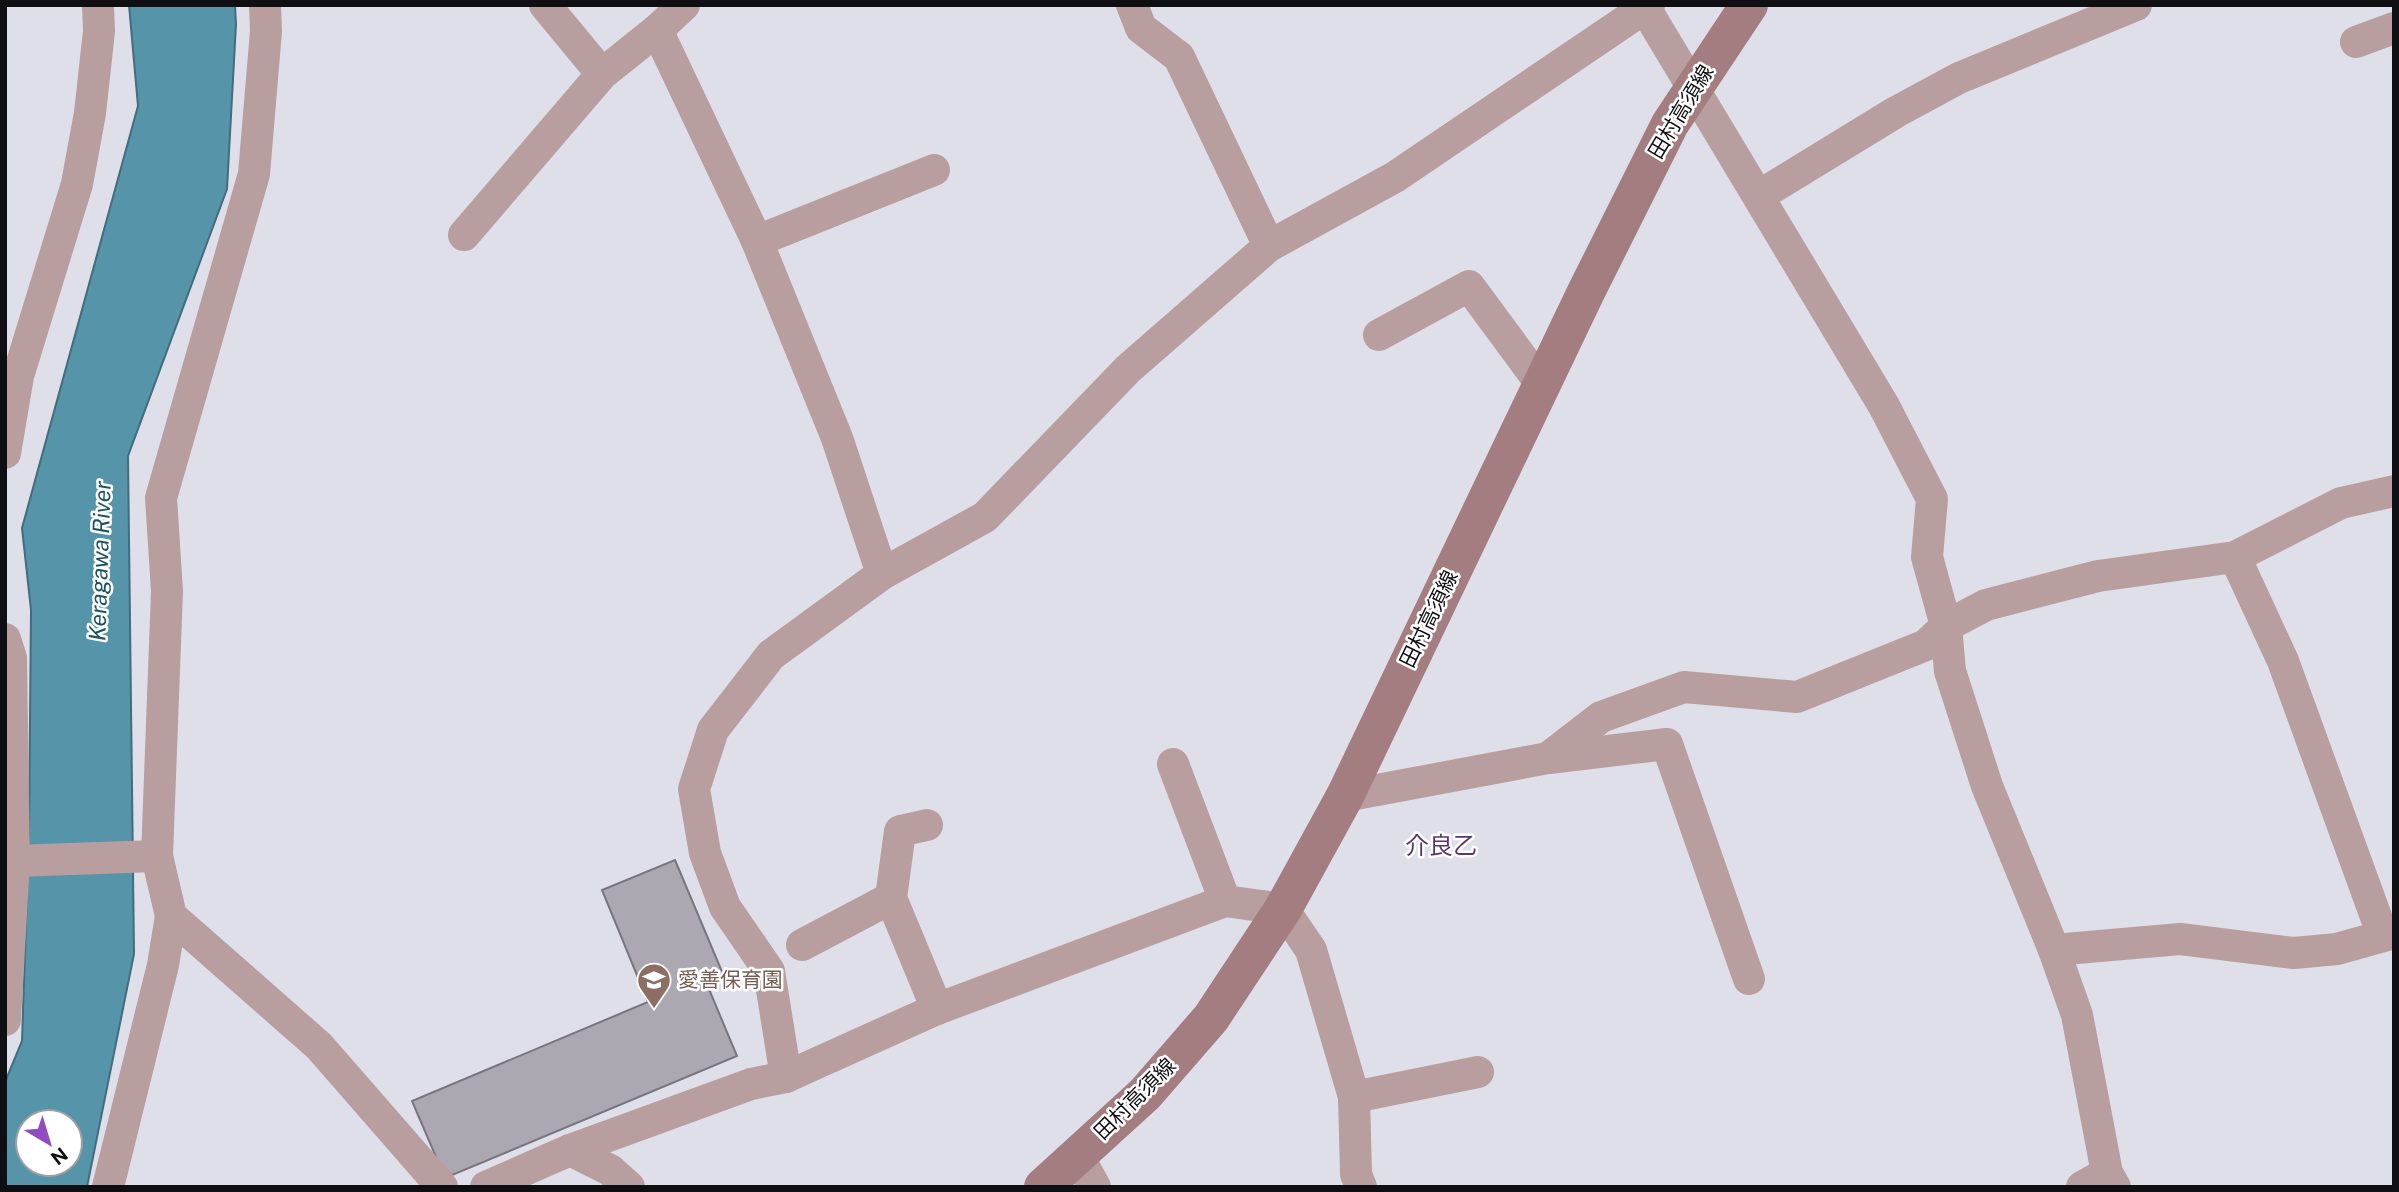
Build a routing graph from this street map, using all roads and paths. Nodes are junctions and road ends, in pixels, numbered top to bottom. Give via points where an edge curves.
1 (98, 5) edge
2 (265, 5) edge
3 (545, 5) edge
4 (684, 5) edge
5 (1132, 5) edge
6 (1749, 5) edge
7 (2136, 5) edge
8 (1647, 7) edge
9 (657, 30) junction
10 (602, 74) junction
11 (1693, 88) junction
12 (933, 170) dead end
13 (1759, 196) junction
14 (464, 235) dead end
15 (757, 241) junction
16 (1269, 246) junction
17 (1379, 335) dead end
18 (1542, 385) junction
19 (5, 453) edge
20 (2394, 491) edge
21 (2235, 557) junction
22 (883, 574) junction
23 (1945, 626) junction
24 (5, 639) edge
25 (1548, 758) junction
26 (1173, 764) dead end
27 (1345, 796) junction
28 (927, 825) dead end
29 (149, 857) junction
30 (19, 861) junction
31 (891, 898) junction
32 (1225, 901) junction
33 (1283, 909) junction
34 (171, 916) junction
35 (2388, 935) edge
36 (802, 946) dead end
37 (2054, 950) junction
38 (1749, 979) dead end
39 (937, 1009) junction
40 (5, 1020) edge
41 (1478, 1072) dead end
42 (786, 1077) junction
43 (1354, 1097) junction
44 (570, 1150) junction
45 (1086, 1171) edge
46 (2101, 1182) edge
47 (108, 1187) edge
48 (442, 1187) edge
49 (486, 1187) edge
50 (629, 1187) edge
51 (1043, 1187) edge
52 (1361, 1187) edge

1 - 19 street via 90,113 77,184 18,376
2 - 29 street via 254,174 161,498 167,591
3 - 10 street
4 - 9 street
5 - 16 street via 1141,29 1179,57
6 - 11 main road, 田村高須線
7 - 13 street via 1959,78
8 - 11 street
8 - 16 street via 1395,177
9 - 10 street
9 - 15 street
10 - 14 street
11 - 13 street
11 - 18 main road, 田村高須線 via 1670,124
12 - 15 street
13 - 23 street via 1884,406 1932,499 1927,556
15 - 22 street via 837,438
16 - 22 street via 1128,369 985,517
17 - 18 street via 1469,286
18 - 27 main road, 田村高須線
20 - 21 street via 2341,503
21 - 23 street via 2098,576 1986,605
21 - 35 street via 2283,661
22 - 42 street via 771,655 713,730 694,789 705,853 725,907 769,971
23 - 25 street via 1926,645 1797,697 1684,687 1601,717
23 - 37 street via 1950,671 1987,786
24 - 30 street via 11,658
25 - 27 street
25 - 38 street via 1667,744
26 - 32 street
27 - 33 main road, 田村高須線
28 - 31 street via 900,831
29 - 30 street
29 - 34 street
30 - 40 street
31 - 36 street
31 - 39 street
32 - 33 street
32 - 39 street
33 - 43 street via 1311,950
33 - 45 main road, 田村高須線 via 1211,1018 1144,1094
34 - 47 street
34 - 48 street via 318,1046
35 - 37 street via 2337,949 2294,953 2180,939
37 - 46 street via 2077,1015
39 - 42 street
41 - 43 street
42 - 44 street via 751,1084
43 - 52 street via 1356,1174
44 - 49 street
44 - 50 street via 610,1170
45 - 51 main road, 田村高須線

